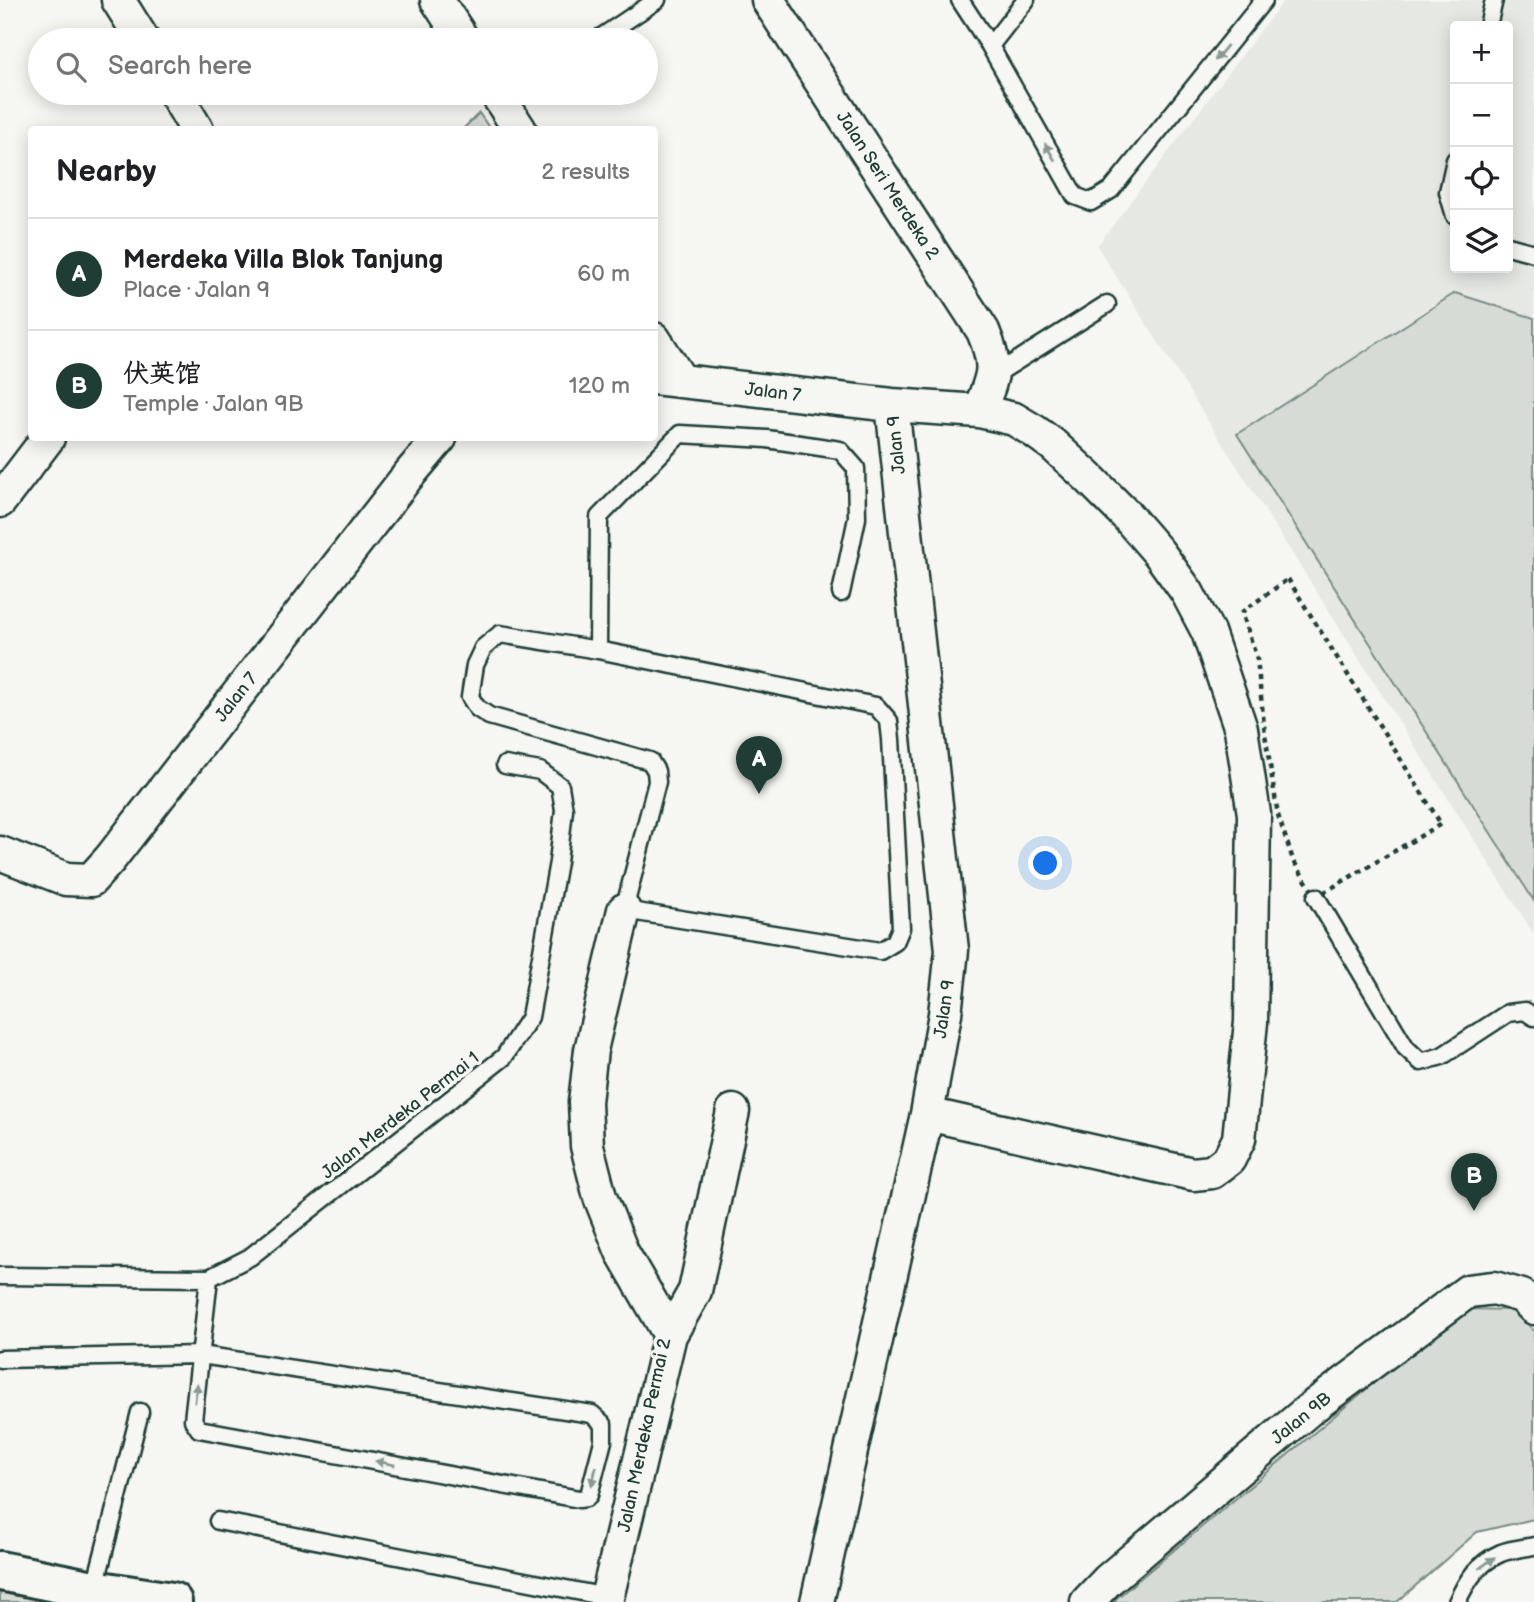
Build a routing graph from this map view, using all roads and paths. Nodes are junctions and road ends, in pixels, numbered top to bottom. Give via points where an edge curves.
1 (118, 0) edge
2 (437, 0) edge
3 (657, 0) edge
4 (768, 0) edge
5 (960, 0) edge
6 (1026, 0) edge
7 (1264, 0) edge
8 (1494, 0) edge
9 (1489, 21) edge
10 (136, 28) edge
11 (455, 28) edge
12 (615, 28) edge
13 (990, 46) junction
14 (182, 105) edge
15 (195, 126) edge
16 (1513, 247) edge
17 (1534, 253) edge
18 (1107, 304) dead end
19 (658, 350) edge
20 (993, 376) junction
21 (668, 379) edge
22 (892, 405) junction
23 (979, 411) junction
24 (46, 441) edge
25 (437, 441) edge
26 (0, 501) edge
27 (841, 593) dead end
28 (598, 650) junction
29 (505, 765) dead end
30 (0, 853) edge
31 (1316, 897) junction
32 (624, 910) junction
33 (1534, 1017) edge
34 (733, 1111) dead end
35 (927, 1114) junction
36 (0, 1276) edge
37 (209, 1278) junction
38 (1534, 1308) edge
39 (670, 1335) junction
40 (201, 1355) junction
41 (0, 1359) edge
42 (140, 1412) dead end
43 (218, 1521) dead end
44 (1534, 1546) edge
45 (0, 1571) edge
46 (93, 1596) edge
47 (607, 1600) edge
48 (172, 1602) edge
49 (817, 1602) edge
50 (1087, 1602) edge
51 (1457, 1602) edge

1 - 10 street
2 - 11 street
3 - 12 lane
4 - 20 street, Jalan Seri Merdeka 2 via 983,331 991,350
5 - 13 lane
6 - 13 lane
7 -> 13 lane via 1111,190 1091,202 1075,196
8 - 9 lane
14 - 15 street
16 - 17 lane
18 - 20 lane
19 - 21 street
20 - 23 street
21 - 22 street, Jalan 7
22 - 23 street, Jalan 7
22 - 35 street, Jalan 9 via 952,950
23 - 35 street, Jalan 7 via 1014,419 1034,431 1089,478 1158,552 1208,632 1241,729 1254,814 1251,1022 1238,1139 1229,1159 1212,1171 1193,1174
24 - 26 street
25 - 30 street, Jalan 7 via 91,880 65,879
27 - 28 lane via 857,518 856,468 840,450 767,439 680,434 599,517
28 - 32 lane via 500,634 483,648 470,697 477,709 489,716 650,761 657,782
28 - 32 lane via 876,706 889,721 901,928 895,942 880,951
29 - 37 lane, Jalan Merdeka Permai 1 via 540,771 560,786 564,810 530,1017 504,1057 250,1257
31 - 31 path via 1441,824 1288,579 1242,612 1257,659 1278,815 1293,860
31 - 33 lane via 1406,1048 1422,1062 1442,1056 1508,1013 1525,1011
32 - 39 street, Jalan Merdeka Permai 2 via 591,1051 585,1102 587,1146 600,1197 622,1252
34 - 39 street via 695,1291
35 - 49 street, Jalan 9
36 - 37 lane, Jalan Merdeka Permai 1
37 - 40 lane
38 - 50 street, Jalan 9B via 1522,1296 1494,1288 1468,1291 1311,1408
39 - 47 street, Jalan Merdeka Permai 2
40 -> 40 lane via 592,1414 603,1424 603,1441 589,1495 579,1499 199,1429 193,1420
40 - 41 lane
42 - 46 lane
43 - 47 lane
51 -> 44 lane via 1482,1565 1502,1553
45 - 46 street
46 - 48 street

